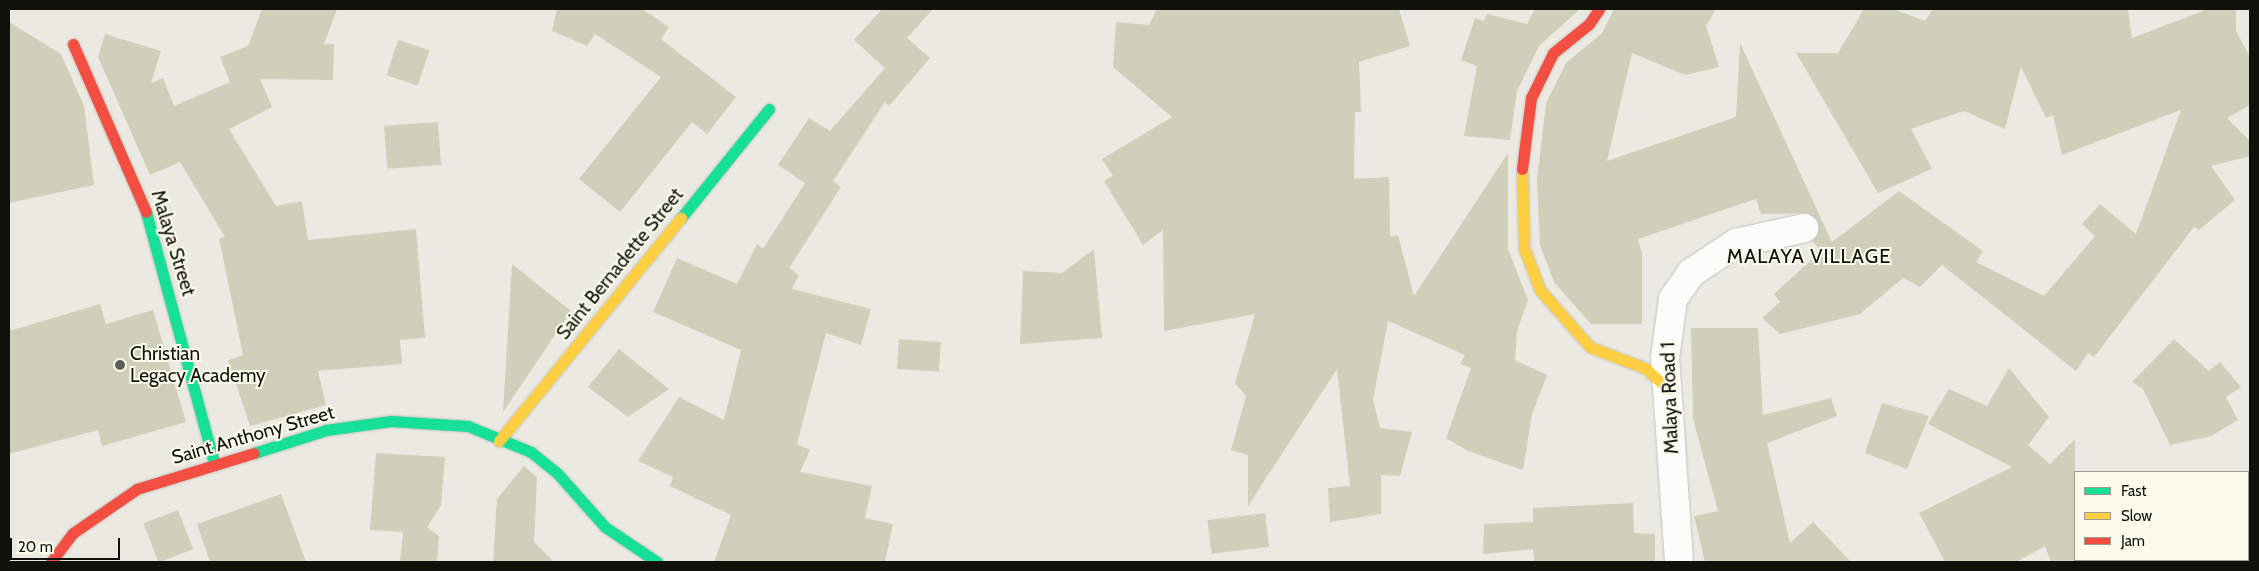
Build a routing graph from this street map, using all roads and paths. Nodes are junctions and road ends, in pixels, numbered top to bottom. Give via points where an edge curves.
1 (1599, 9) edge
2 (74, 44) dead end
3 (769, 109) dead end
4 (1804, 228) dead end
5 (1668, 389) junction
6 (499, 441) junction
7 (214, 462) junction
8 (50, 562) edge
9 (657, 562) edge
10 (1678, 562) edge

1 - 5 street via 1589,24 1553,53 1531,98 1521,179 1524,248 1540,290 1590,346 1645,368
2 - 7 street, Malaya Street via 131,169 161,254
3 - 6 street, Saint Bernadette Street
4 - 5 street, Malaya Road 1 via 1736,243 1691,273 1673,299 1665,358
5 - 10 street, Malaya Road 1
6 - 7 street, Saint Anthony Street via 468,426 391,421 326,430
6 - 9 street, Saint Anthony Street via 531,452 571,488 605,527
7 - 8 street, Saint Anthony Street via 136,488 73,533

